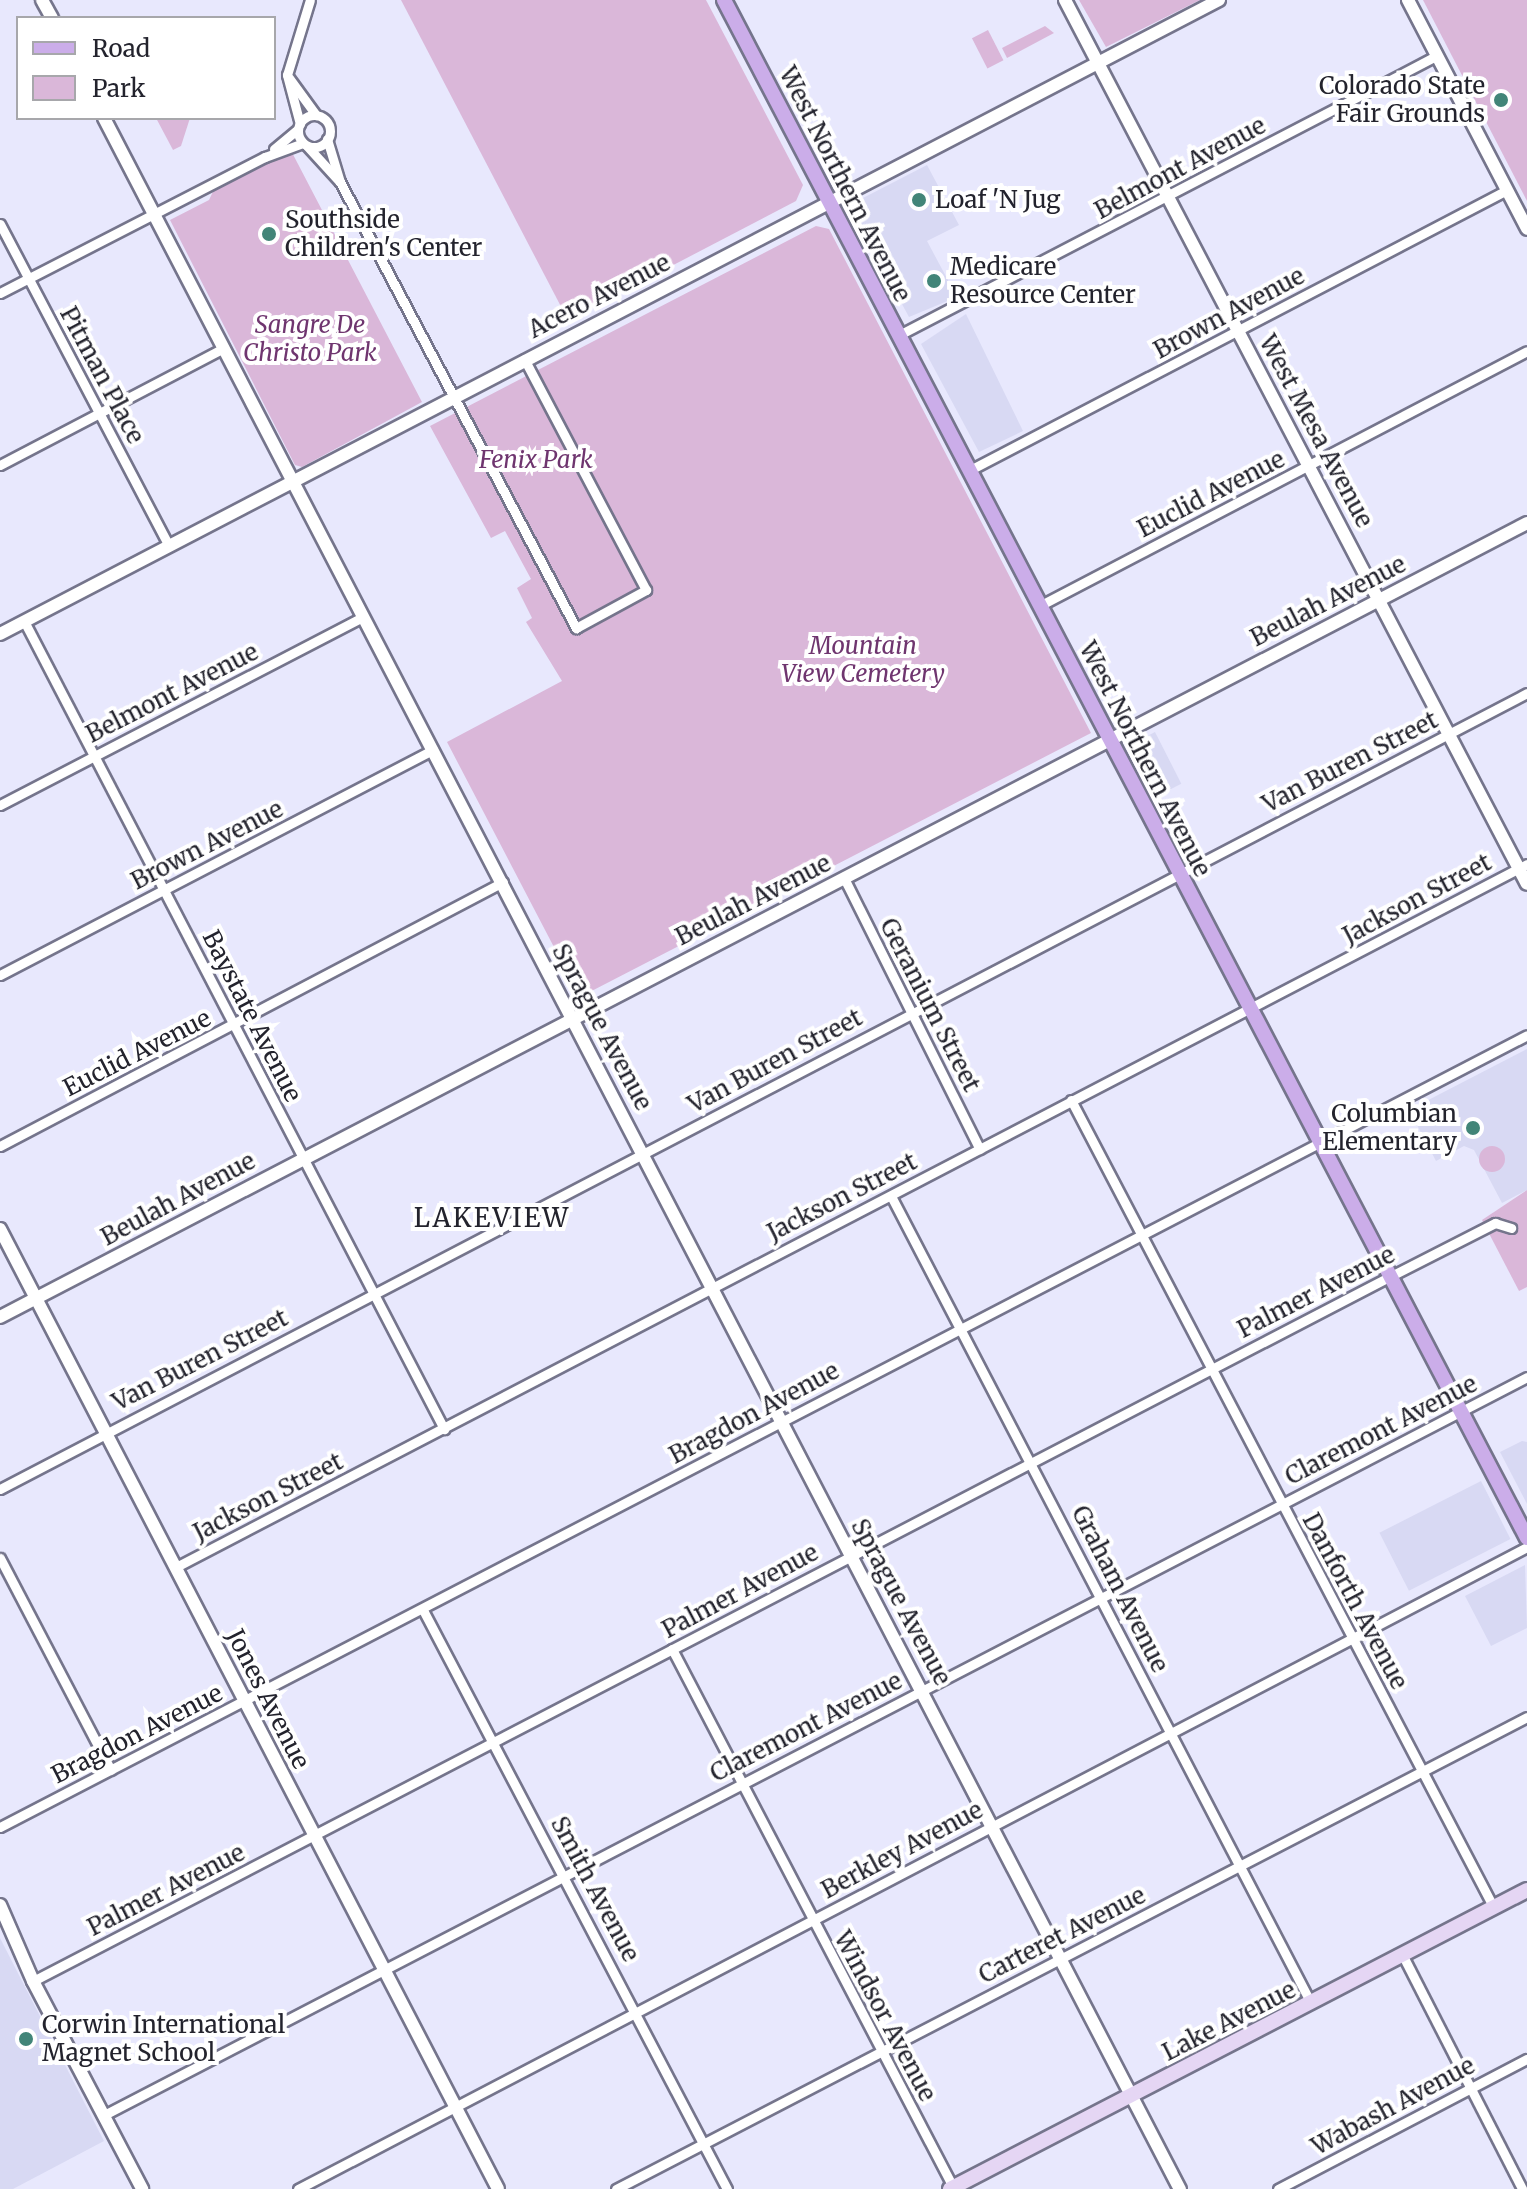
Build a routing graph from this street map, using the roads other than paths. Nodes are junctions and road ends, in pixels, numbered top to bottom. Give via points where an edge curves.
1 (310, 0) edge
2 (724, 0) edge
3 (1065, 0) edge
4 (1219, 0) edge
5 (1408, 0) edge
6 (1436, 56) junction
7 (1099, 64) junction
8 (287, 75) junction
9 (316, 115) junction
10 (105, 120) edge
11 (299, 126) junction
12 (327, 139) junction
13 (305, 145) junction
14 (265, 157) junction
15 (340, 182) junction
16 (1507, 190) junction
17 (1170, 198) junction
18 (830, 203) junction
19 (153, 214) junction
20 (0, 224) edge
21 (1527, 229) edge
22 (28, 278) junction
23 (0, 293) edge
24 (1239, 331) junction
25 (899, 335) junction
26 (224, 348) junction
27 (1527, 351) edge
28 (524, 359) junction
29 (451, 398) junction
30 (100, 413) junction
31 (0, 465) edge
32 (1310, 465) junction
33 (970, 470) junction
34 (293, 481) junction
35 (1527, 523) edge
36 (169, 546) junction
37 (1379, 600) junction
38 (1041, 605) junction
39 (363, 617) junction
40 (24, 621) junction
41 (0, 634) edge
42 (1527, 693) edge
43 (1449, 734) junction
44 (1109, 738) junction
45 (433, 750) junction
46 (94, 756) junction
47 (0, 805) edge
48 (1523, 866) edge
49 (1180, 872) junction
50 (844, 878) junction
51 (503, 882) junction
52 (1527, 884) edge
53 (163, 890) junction
54 (0, 975) edge
55 (1251, 1008) junction
56 (912, 1011) junction
57 (572, 1016) junction
58 (236, 1025) junction
59 (1527, 1035) edge
60 (1071, 1100) junction
61 (1320, 1143) junction
62 (0, 1146) edge
63 (980, 1149) junction
64 (643, 1154) junction
65 (303, 1158) junction
66 (891, 1196) junction
67 (1511, 1228) dead end
68 (0, 1229) edge
69 (1142, 1233) junction
70 (1391, 1276) junction
71 (712, 1286) junction
72 (374, 1293) junction
73 (36, 1298) junction
74 (0, 1317) edge
75 (960, 1327) junction
76 (1213, 1367) junction
77 (1527, 1377) edge
78 (1461, 1411) junction
79 (782, 1421) junction
80 (444, 1429) junction
81 (106, 1432) junction
82 (1031, 1462) junction
83 (0, 1489) edge
84 (1281, 1504) junction
85 (1527, 1538) edge
86 (1527, 1547) edge
87 (851, 1555) junction
88 (0, 1558) edge
89 (176, 1567) junction
90 (1102, 1595) junction
91 (423, 1610) junction
92 (1350, 1635) junction
93 (672, 1649) junction
94 (923, 1690) junction
95 (244, 1701) junction
96 (1527, 1717) edge
97 (1170, 1730) junction
98 (494, 1740) junction
99 (111, 1770) junction
100 (1422, 1771) junction
101 (743, 1781) junction
102 (992, 1824) junction
103 (0, 1827) edge
104 (315, 1836) junction
105 (1242, 1865) junction
106 (565, 1875) junction
107 (1527, 1890) edge
108 (0, 1905) edge
109 (1494, 1908) junction
110 (813, 1921) junction
111 (1403, 1956) junction
112 (1063, 1957) junction
113 (384, 1969) junction
114 (33, 1981) junction
115 (1311, 2003) junction
116 (635, 2009) junction
117 (881, 2052) junction
118 (1527, 2059) edge
119 (1471, 2088) junction
120 (1133, 2095) junction
121 (454, 2107) junction
122 (104, 2115) junction
123 (703, 2144) junction
124 (951, 2188) edge
125 (142, 2189) edge
126 (298, 2189) edge
127 (498, 2189) edge
128 (616, 2189) edge
129 (727, 2189) edge
130 (1180, 2189) edge
131 (1278, 2189) edge
132 (1522, 2189) edge

1 - 8 street
2 - 18 main road, West Northern Avenue
3 - 7 street, West Mesa Avenue
4 - 7 street, Acero Avenue
5 - 6 street
6 - 16 street
6 - 17 street, Belmont Avenue
7 - 17 street, West Mesa Avenue
7 - 18 street, Acero Avenue
8 - 9 street
8 - 11 street
9 - 11 street
9 - 12 street via 328,124
10 - 19 street, Sprague Avenue
11 - 13 street
11 - 14 street
12 - 13 street
12 - 15 street
13 - 14 street
13 - 15 street
14 - 19 street
15 - 29 street
16 - 21 street
16 - 24 street, Brown Avenue
17 - 24 street, West Mesa Avenue
17 - 25 street, Belmont Avenue
18 - 25 main road, West Northern Avenue
18 - 28 street, Acero Avenue
19 - 22 street
19 - 26 street, Sprague Avenue
20 - 22 street, Pitman Place
22 - 23 street
22 - 30 street, Pitman Place
24 - 32 street, West Mesa Avenue
24 - 33 street, Brown Avenue
25 - 33 main road, West Northern Avenue
26 - 30 street
26 - 34 street, Sprague Avenue
27 - 32 street, Euclid Avenue
28 - 29 street, Acero Avenue
28 - 29 street via 646,590 576,628
29 - 34 street, Acero Avenue
30 - 31 street
30 - 36 street, Pitman Place
32 - 37 street, West Mesa Avenue
32 - 38 street, Euclid Avenue
33 - 38 main road, West Northern Avenue
34 - 36 street, Acero Avenue
34 - 39 street, Sprague Avenue
35 - 37 street, Beulah Avenue
36 - 40 street, Acero Avenue
37 - 43 street, West Mesa Avenue
37 - 44 street, Beulah Avenue
38 - 44 main road, West Northern Avenue
39 - 45 street, Sprague Avenue
39 - 46 street, Belmont Avenue
40 - 41 street, Acero Avenue
40 - 46 street, Baystate Avenue
42 - 43 street, Van Buren Street
43 - 48 street, West Mesa Avenue
43 - 49 street, Van Buren Street
44 - 49 main road, West Northern Avenue
44 - 50 street, Beulah Avenue
45 - 51 street, Sprague Avenue
45 - 53 street, Brown Avenue
46 - 47 street, Belmont Avenue
46 - 53 street, Baystate Avenue
48 - 52 street, West Mesa Avenue
48 - 55 street, Jackson Street
49 - 55 main road, West Northern Avenue
49 - 56 street, Van Buren Street
50 - 56 street, Geranium Street
50 - 57 street, Beulah Avenue
51 - 57 street, Sprague Avenue
51 - 58 street, Euclid Avenue
53 - 54 street, Brown Avenue
53 - 58 street, Baystate Avenue
55 - 60 street, Jackson Street
55 - 61 main road, West Northern Avenue
56 - 63 street, Geranium Street
56 - 64 street, Van Buren Street
57 - 64 street, Sprague Avenue
57 - 65 street, Beulah Avenue
58 - 62 street, Euclid Avenue
58 - 65 street, Baystate Avenue
59 - 61 street, Bragdon Avenue
60 - 63 street, Jackson Street
60 - 69 street, Danforth Avenue
61 - 69 street, Bragdon Avenue
61 - 70 main road, West Northern Avenue
63 - 66 street, Jackson Street
64 - 71 street, Sprague Avenue
64 - 72 street, Van Buren Street
65 - 72 street, Baystate Avenue
65 - 73 street, Beulah Avenue
66 - 71 street, Jackson Street
66 - 75 street, Graham Avenue
67 - 70 street, Palmer Avenue via 1495,1223
68 - 73 street, Jones Avenue
69 - 75 street, Bragdon Avenue
69 - 76 street, Danforth Avenue
70 - 76 street, Palmer Avenue
70 - 78 main road, West Northern Avenue
71 - 79 street, Sprague Avenue
71 - 80 street, Jackson Street
72 - 80 street, Baystate Avenue
72 - 81 street, Van Buren Street
73 - 74 street, Beulah Avenue
73 - 81 street, Jones Avenue
75 - 79 street, Bragdon Avenue
75 - 82 street, Graham Avenue
76 - 82 street, Palmer Avenue
76 - 84 street, Danforth Avenue
77 - 78 street, Claremont Avenue
78 - 84 street, Claremont Avenue
78 - 85 main road, West Northern Avenue
79 - 87 street, Sprague Avenue
79 - 91 street, Bragdon Avenue
80 - 89 street, Jackson Street
81 - 83 street, Van Buren Street
81 - 89 street, Jones Avenue
82 - 87 street, Palmer Avenue
82 - 90 street, Graham Avenue
84 - 90 street, Claremont Avenue
84 - 92 street, Danforth Avenue
86 - 92 street, Berkley Avenue
87 - 93 street, Palmer Avenue
87 - 94 street, Sprague Avenue
88 - 99 street
89 - 95 street, Jones Avenue
90 - 94 street, Claremont Avenue
90 - 97 street, Graham Avenue
91 - 95 street, Bragdon Avenue
91 - 98 street, Smith Avenue
92 - 97 street, Berkley Avenue
92 - 100 street, Danforth Avenue
93 - 98 street, Palmer Avenue
93 - 101 street, Windsor Avenue
94 - 101 street, Claremont Avenue
94 - 102 street, Sprague Avenue
95 - 99 street, Bragdon Avenue
95 - 104 street, Jones Avenue
96 - 100 street, Carteret Avenue
97 - 102 street, Berkley Avenue
97 - 105 street, Graham Avenue
98 - 104 street, Palmer Avenue
98 - 106 street, Smith Avenue
99 - 103 street, Bragdon Avenue
100 - 105 street, Carteret Avenue
100 - 109 street, Danforth Avenue
101 - 106 street, Claremont Avenue
101 - 110 street, Windsor Avenue
102 - 110 street, Berkley Avenue
102 - 112 street, Sprague Avenue
104 - 113 street, Jones Avenue
104 - 114 street, Palmer Avenue
105 - 112 street, Carteret Avenue
105 - 115 street, Graham Avenue
106 - 113 street, Claremont Avenue
106 - 116 street, Smith Avenue
107 - 109 main road, Lake Avenue
108 - 114 street
109 - 111 main road, Lake Avenue
110 - 116 street, Berkley Avenue
110 - 117 street, Windsor Avenue
111 - 115 main road, Lake Avenue
111 - 119 street
112 - 117 street, Carteret Avenue
112 - 120 street, Sprague Avenue
113 - 121 street, Jones Avenue
113 - 122 street, Claremont Avenue
114 - 122 street
115 - 120 main road, Lake Avenue
116 - 121 street, Berkley Avenue
116 - 123 street, Smith Avenue
117 - 123 street, Carteret Avenue
117 - 124 street, Windsor Avenue
118 - 119 street, Wabash Avenue
119 - 131 street, Wabash Avenue
119 - 132 street
120 - 124 main road, Lake Avenue
120 - 130 street, Sprague Avenue
121 - 126 street, Berkley Avenue
121 - 127 street, Jones Avenue
122 - 125 street
123 - 128 street, Carteret Avenue
123 - 129 street, Smith Avenue

